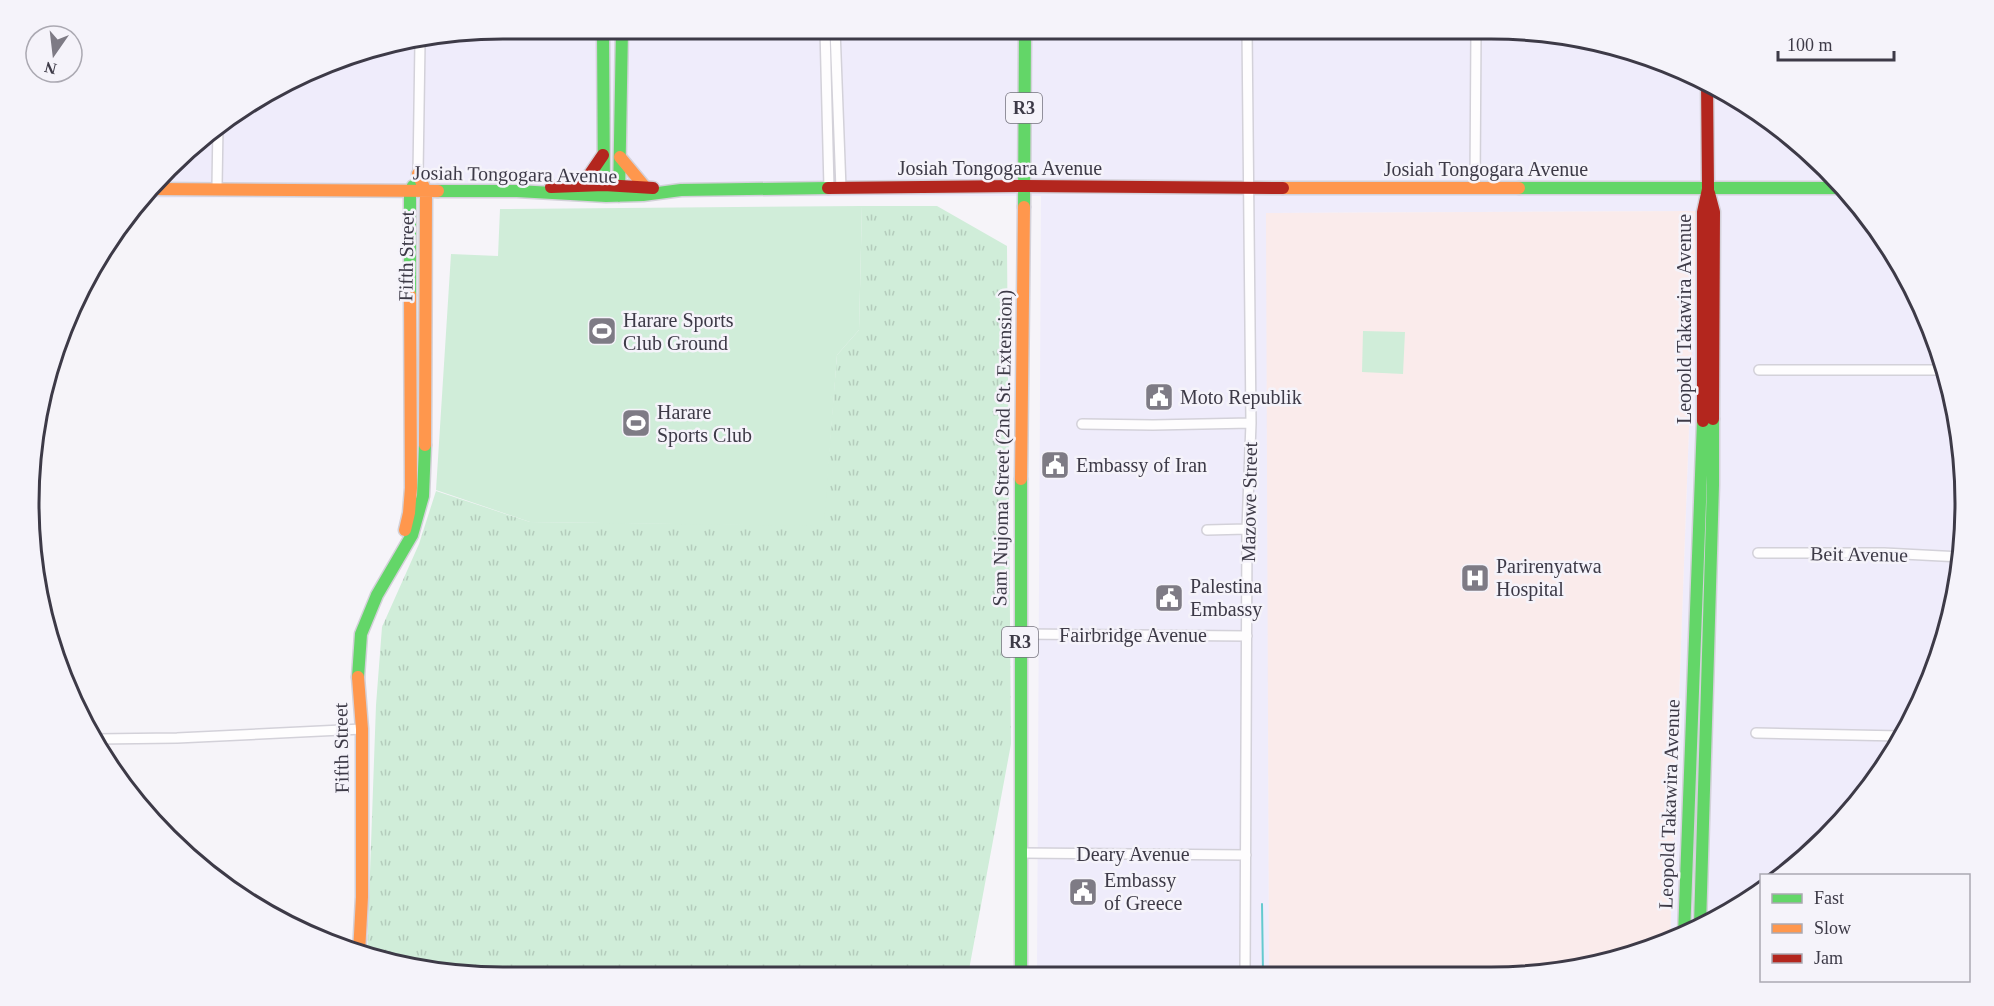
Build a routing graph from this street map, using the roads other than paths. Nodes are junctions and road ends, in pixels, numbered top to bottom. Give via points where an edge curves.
1 (603, 39) edge
2 (621, 39) edge
3 (826, 39) edge
4 (835, 39) edge
5 (1025, 39) edge
6 (1247, 39) edge
7 (1476, 39) edge
8 (420, 47) edge
9 (1707, 93) edge
10 (218, 138) edge
11 (603, 155) junction
12 (620, 157) junction
13 (418, 174) junction
14 (578, 185) junction
15 (1024, 186) junction
16 (217, 187) junction
17 (645, 187) junction
18 (835, 188) junction
19 (1475, 188) junction
20 (1832, 188) edge
21 (162, 189) edge
22 (1250, 189) junction
23 (1708, 189) junction
24 (604, 190) junction
25 (619, 190) junction
26 (681, 190) junction
27 (518, 191) junction
28 (410, 192) junction
29 (426, 192) junction
30 (1759, 370) dead end
31 (1935, 370) edge
32 (1251, 423) junction
33 (1082, 424) dead end
34 (1247, 529) junction
35 (1207, 530) dead end
36 (402, 552) junction
37 (1758, 553) dead end
38 (1952, 557) edge
39 (1020, 634) junction
40 (1247, 636) junction
41 (362, 729) junction
42 (1756, 733) dead end
43 (1892, 736) edge
44 (103, 739) edge
45 (1021, 853) junction
46 (1246, 855) junction
47 (1700, 917) edge
48 (1684, 925) edge
49 (359, 944) edge
50 (1021, 967) edge
51 (1245, 967) edge

1 - 11 main road
2 - 12 main road
3 - 18 street
4 - 18 street
5 - 15 main road, Sam Nujoma Street (2nd St. Extension) / R3
6 - 22 street, Mazowe Street
7 - 19 street
8 - 13 street, Fifth Street
9 - 23 main road
10 - 16 street
11 - 14 main road
11 - 24 main road
12 - 17 main road
12 - 25 main road
13 - 28 main road, Fifth Street
13 - 29 main road, Fifth Street
14 - 24 main road
14 - 27 main road
15 - 18 main road, Josiah Tongogara Avenue
15 - 22 main road, Josiah Tongogara Avenue
15 - 39 main road, Sam Nujoma Street (2nd St. Extension) / R3
16 - 21 main road, Josiah Tongogara Avenue
16 - 28 main road, Josiah Tongogara Avenue
17 - 25 main road
17 - 26 main road
18 - 26 main road, Josiah Tongogara Avenue
19 - 22 main road, Josiah Tongogara Avenue
19 - 23 main road, Josiah Tongogara Avenue
20 - 23 main road, Josiah Tongogara Avenue
22 - 32 street, Mazowe Street
23 - 47 main road, Leopold Takawira Avenue via 1714,212 1713,484
23 - 48 main road, Leopold Takawira Avenue via 1703,212 1703,420
24 - 25 main road
24 - 27 main road, Josiah Tongogara Avenue
25 - 26 main road, Josiah Tongogara Avenue via 656,194
27 - 29 main road, Josiah Tongogara Avenue
28 - 29 main road, Josiah Tongogara Avenue
28 - 36 main road, Fifth Street via 411,488
29 - 36 main road, Fifth Street via 425,480 412,535
30 - 31 street
32 - 33 street
32 - 34 street, Mazowe Street
34 - 35 street
34 - 40 street, Mazowe Street
36 - 41 main road, Fifth Street via 377,595 361,634 358,680
37 - 38 street, Beit Avenue
39 - 40 street, Fairbridge Avenue
39 - 45 main road, Sam Nujoma Street (2nd St. Extension) / R3
40 - 46 street, Mazowe Street
41 - 44 street
41 - 49 main road, Fifth Street
42 - 43 street
45 - 46 street, Deary Avenue
45 - 50 main road, Sam Nujoma Street (2nd St. Extension) / R3
46 - 51 street, Mazowe Street

